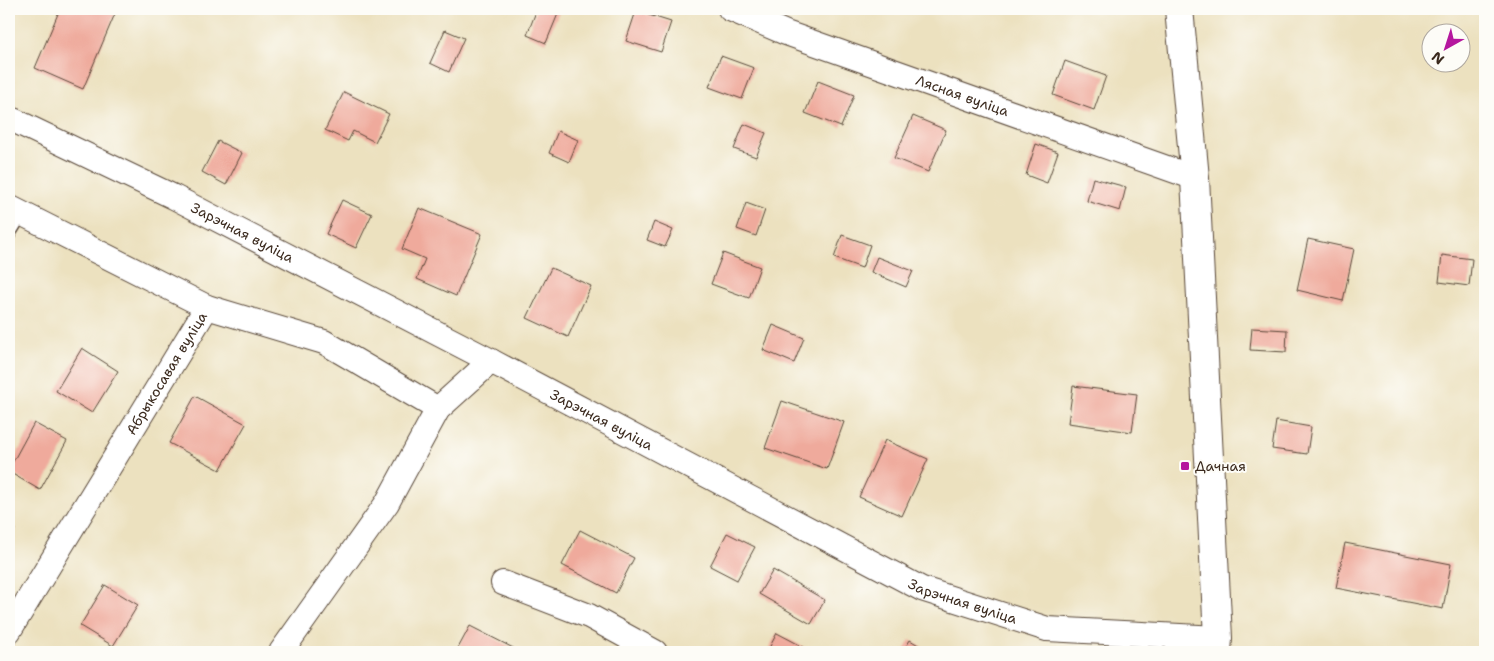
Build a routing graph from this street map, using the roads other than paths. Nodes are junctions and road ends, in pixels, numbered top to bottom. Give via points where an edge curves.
1 (730, 9) edge
2 (1179, 9) edge
3 (9, 118) edge
4 (1195, 178) junction
5 (15, 210) edge
6 (9, 235) edge
7 (207, 307) junction
8 (491, 361) junction
9 (438, 409) junction
10 (503, 583) dead end
11 (9, 631) edge
12 (1217, 645) edge
13 (281, 652) edge
14 (655, 652) edge

1 - 4 street, Лясная вуліца via 795,36
2 - 4 street
3 - 8 street, Зарэчная вуліца via 174,197
4 - 12 street
5 - 6 lane
5 - 7 street
7 - 9 street, Абрыкосавая вуліца via 324,342
7 - 11 street, Абрыкосавая вуліца
8 - 9 street
8 - 12 street, Зарэчная вуліца via 922,589 1046,629
9 - 13 street via 387,503
10 - 14 street via 589,616

